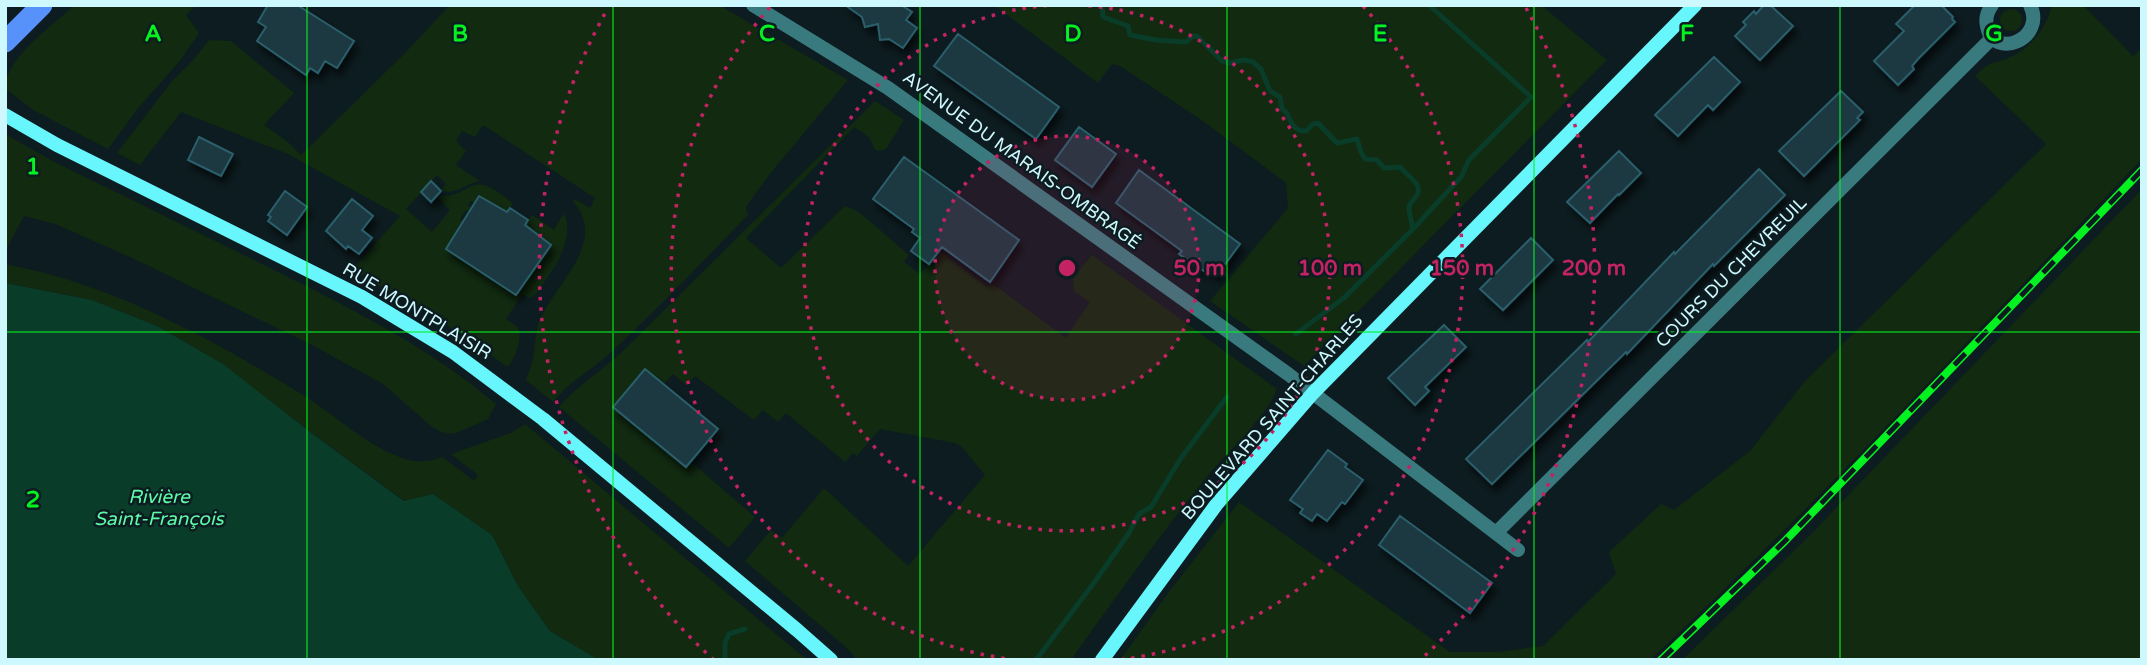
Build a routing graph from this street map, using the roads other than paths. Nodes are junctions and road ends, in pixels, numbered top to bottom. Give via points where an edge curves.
1 (42, 5) edge
2 (753, 5) edge
3 (1992, 5) edge
4 (2030, 5) edge
5 (1687, 8) edge
6 (1992, 38) junction
7 (5, 42) edge
8 (5, 115) edge
9 (1313, 393) junction
10 (1497, 533) junction
11 (1518, 550) dead end
12 (831, 660) edge
13 (1102, 660) edge

1 - 7 main road
2 - 9 street, AVENUE DU MARAIS-OMBRAGÉ via 875,79
3 - 6 street via 1986,15
4 - 6 street via 2033,25 2024,38 2008,44
5 - 9 street, BOULEVARD SAINT-CHARLES
6 - 10 street, COURS DU CHEVREUIL
8 - 12 street, RUE MONTPLAISIR via 362,298 453,352 543,419
9 - 10 street, AVENUE DU MARAIS-OMBRAGÉ
9 - 13 street, BOULEVARD SAINT-CHARLES via 1216,505
10 - 11 street, AVENUE DU MARAIS-OMBRAGÉ

